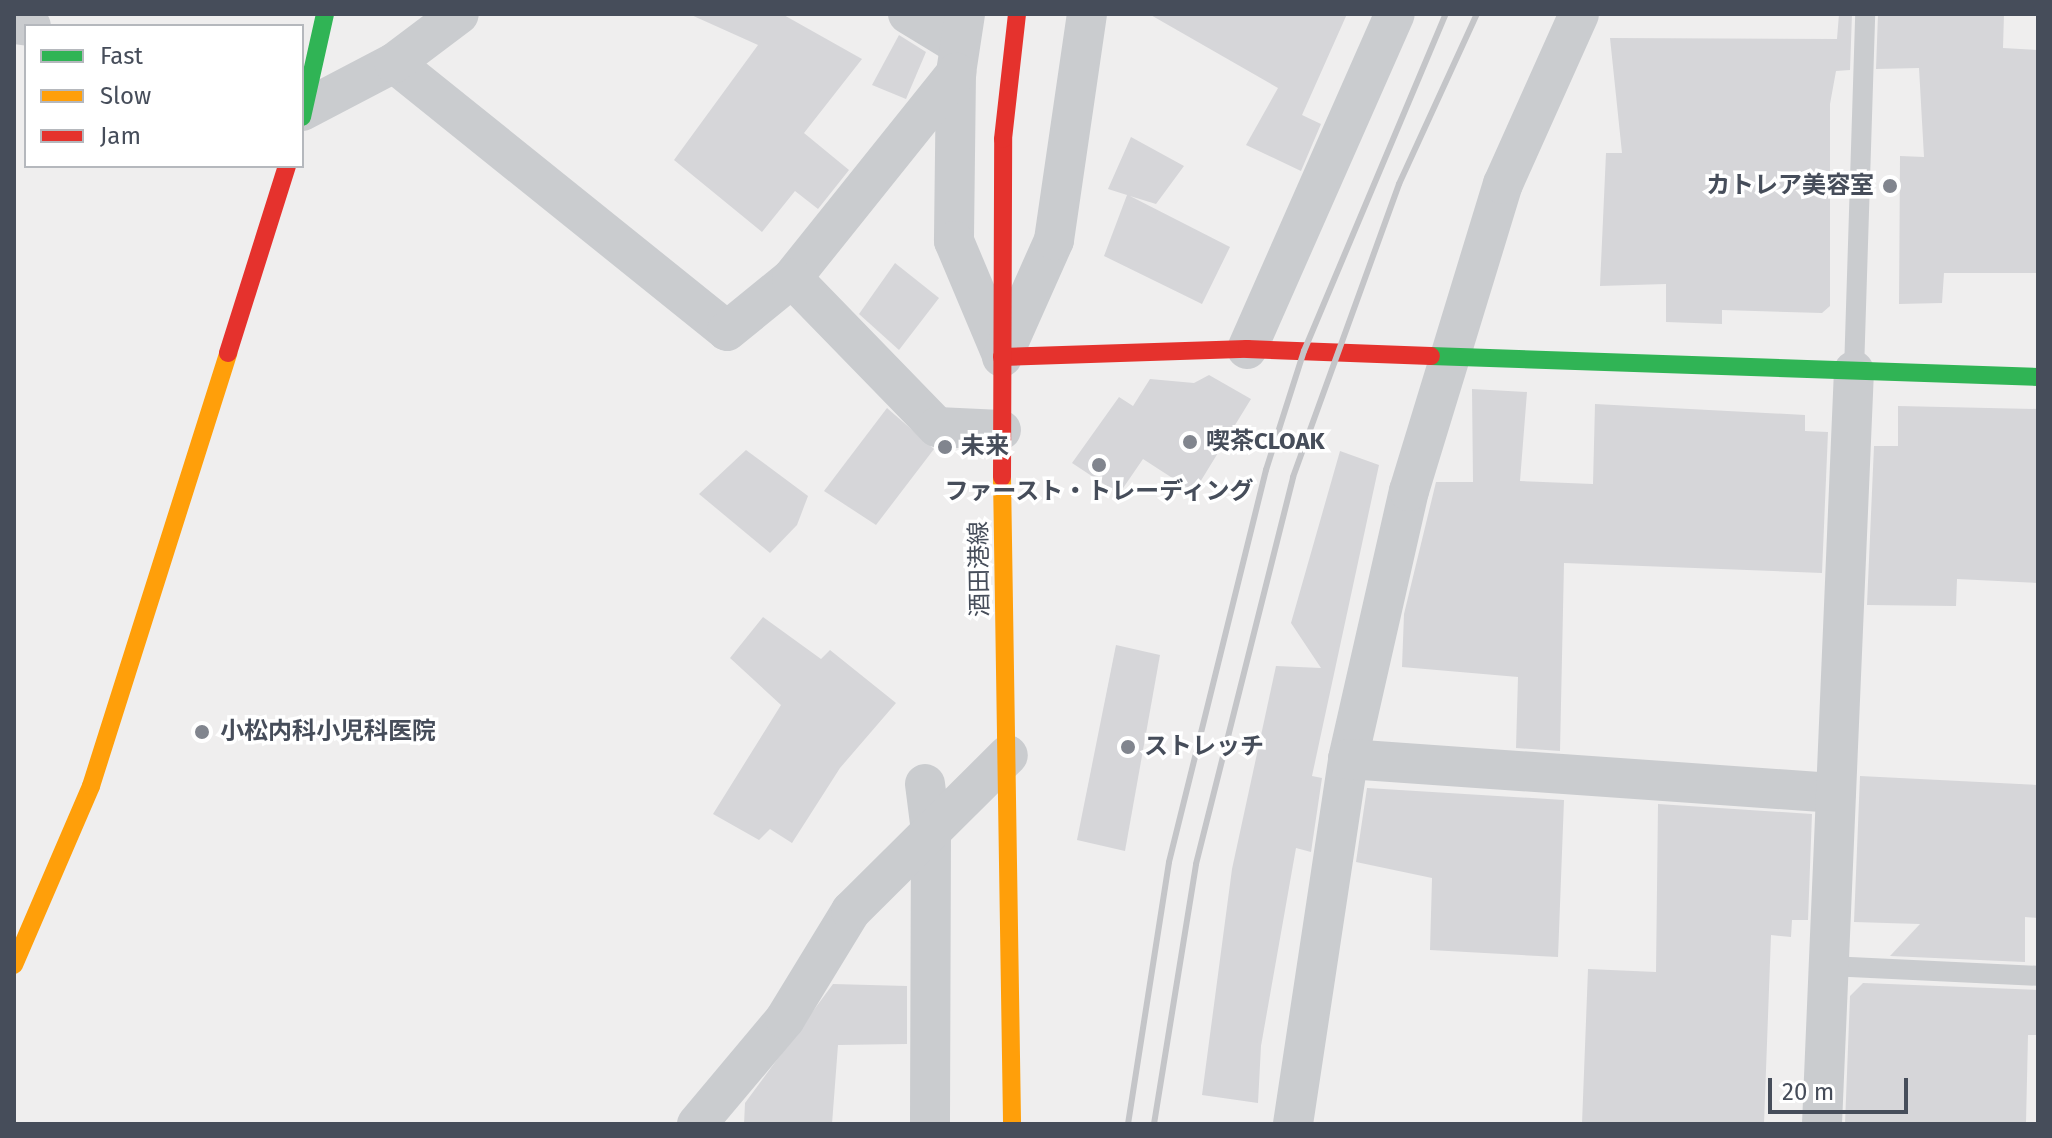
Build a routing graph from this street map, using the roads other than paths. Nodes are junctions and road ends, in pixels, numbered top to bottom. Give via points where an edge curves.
1 (325, 14) edge
2 (459, 14) edge
3 (908, 14) edge
4 (1017, 14) edge
5 (1087, 14) edge
6 (1395, 14) edge
7 (1579, 14) edge
8 (1865, 14) edge
9 (960, 44) edge
10 (394, 63) junction
11 (304, 108) edge
12 (304, 112) edge
13 (286, 168) edge
14 (792, 278) junction
15 (1247, 349) junction
16 (1002, 357) junction
17 (1454, 357) junction
18 (1854, 371) junction
19 (2038, 377) edge
20 (1001, 430) junction
21 (1008, 755) junction
22 (1348, 759) junction
23 (925, 784) dead end
24 (1836, 793) junction
25 (931, 831) junction
26 (14, 965) edge
27 (1829, 966) junction
28 (2038, 976) edge
29 (697, 1124) edge
30 (930, 1124) edge
31 (1012, 1124) edge
32 (1293, 1124) edge
33 (1822, 1124) edge

1 - 11 street
2 - 10 street
3 - 9 street
4 - 16 street, 酒田港線 via 1003,139
5 - 16 street via 1054,240
6 - 15 street
7 - 17 street via 1503,184
8 - 18 lane
9 - 14 street
9 - 16 street via 954,241
10 - 12 street
10 - 14 street via 727,331
13 - 26 street via 91,786
14 - 20 street via 937,427
15 - 16 street
15 - 17 street
16 - 20 street, 酒田港線
17 - 18 street
17 - 22 street via 1409,491
18 - 19 street
18 - 24 street
20 - 21 street, 酒田港線
21 - 25 street
21 - 31 street, 酒田港線
22 - 24 street
22 - 32 street
23 - 25 street
24 - 27 street
25 - 29 street via 851,911 785,1019
25 - 30 street
27 - 28 lane
27 - 33 street

